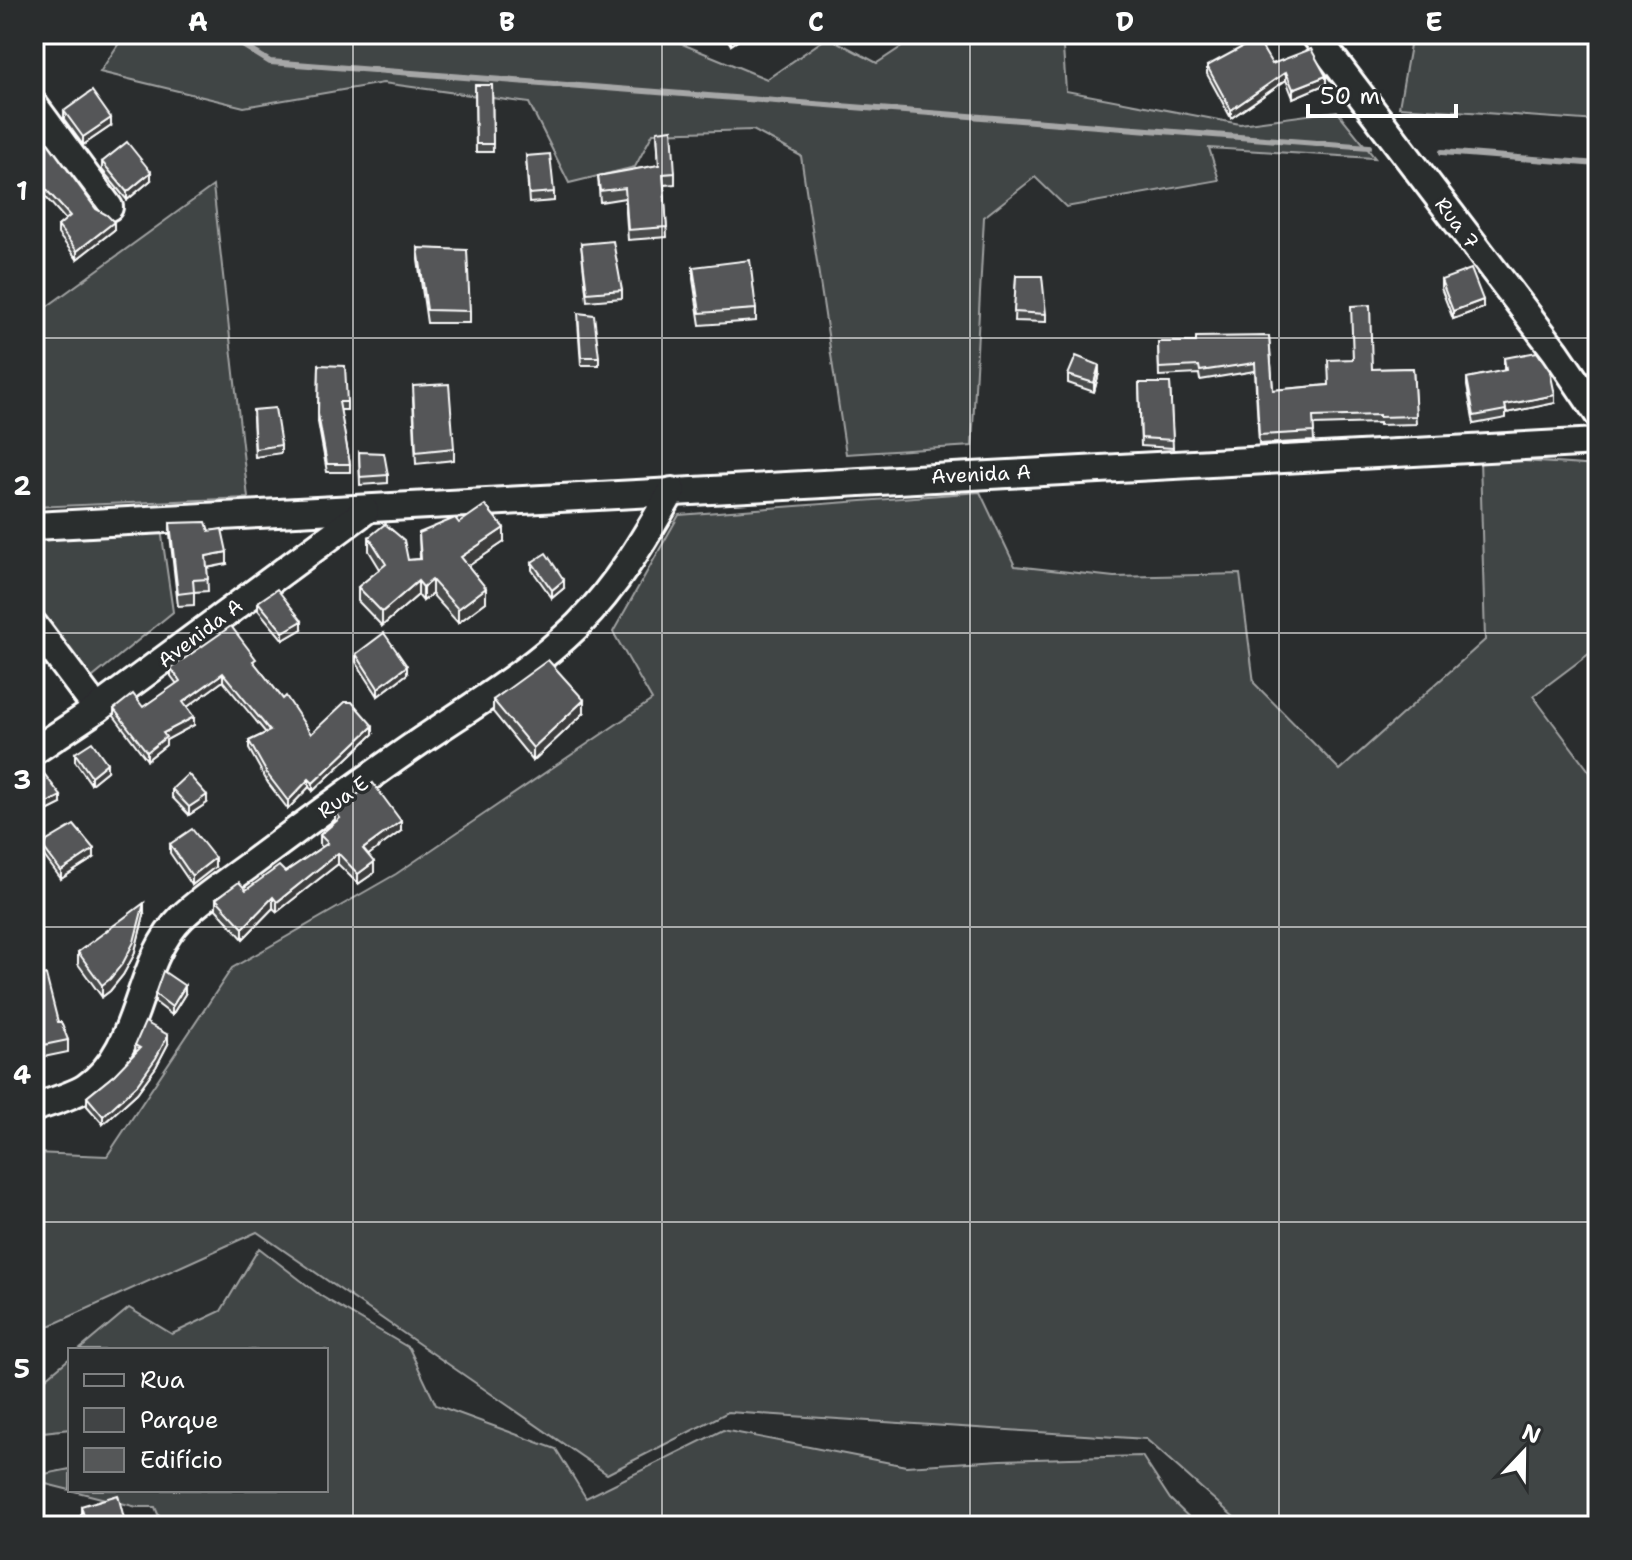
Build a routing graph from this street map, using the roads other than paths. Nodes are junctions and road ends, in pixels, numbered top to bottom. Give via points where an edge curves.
1 (1323, 37) edge
2 (34, 105) edge
3 (109, 207) dead end
4 (1598, 414) edge
5 (1598, 442) edge
6 (672, 491) junction
7 (365, 511) junction
8 (34, 526) edge
9 (34, 625) edge
10 (97, 709) junction
11 (34, 751) edge
12 (34, 1108) edge

1 - 4 street, Rua 7
2 - 3 street
5 - 6 street, Avenida A
6 - 7 street, Avenida A
6 - 12 street, Rua E via 624,570 580,623 541,658 182,917 161,944 129,1026 105,1069 84,1088
7 - 8 street, Avenida A
7 - 10 street, Avenida A
9 - 10 street
10 - 11 street, Avenida A

